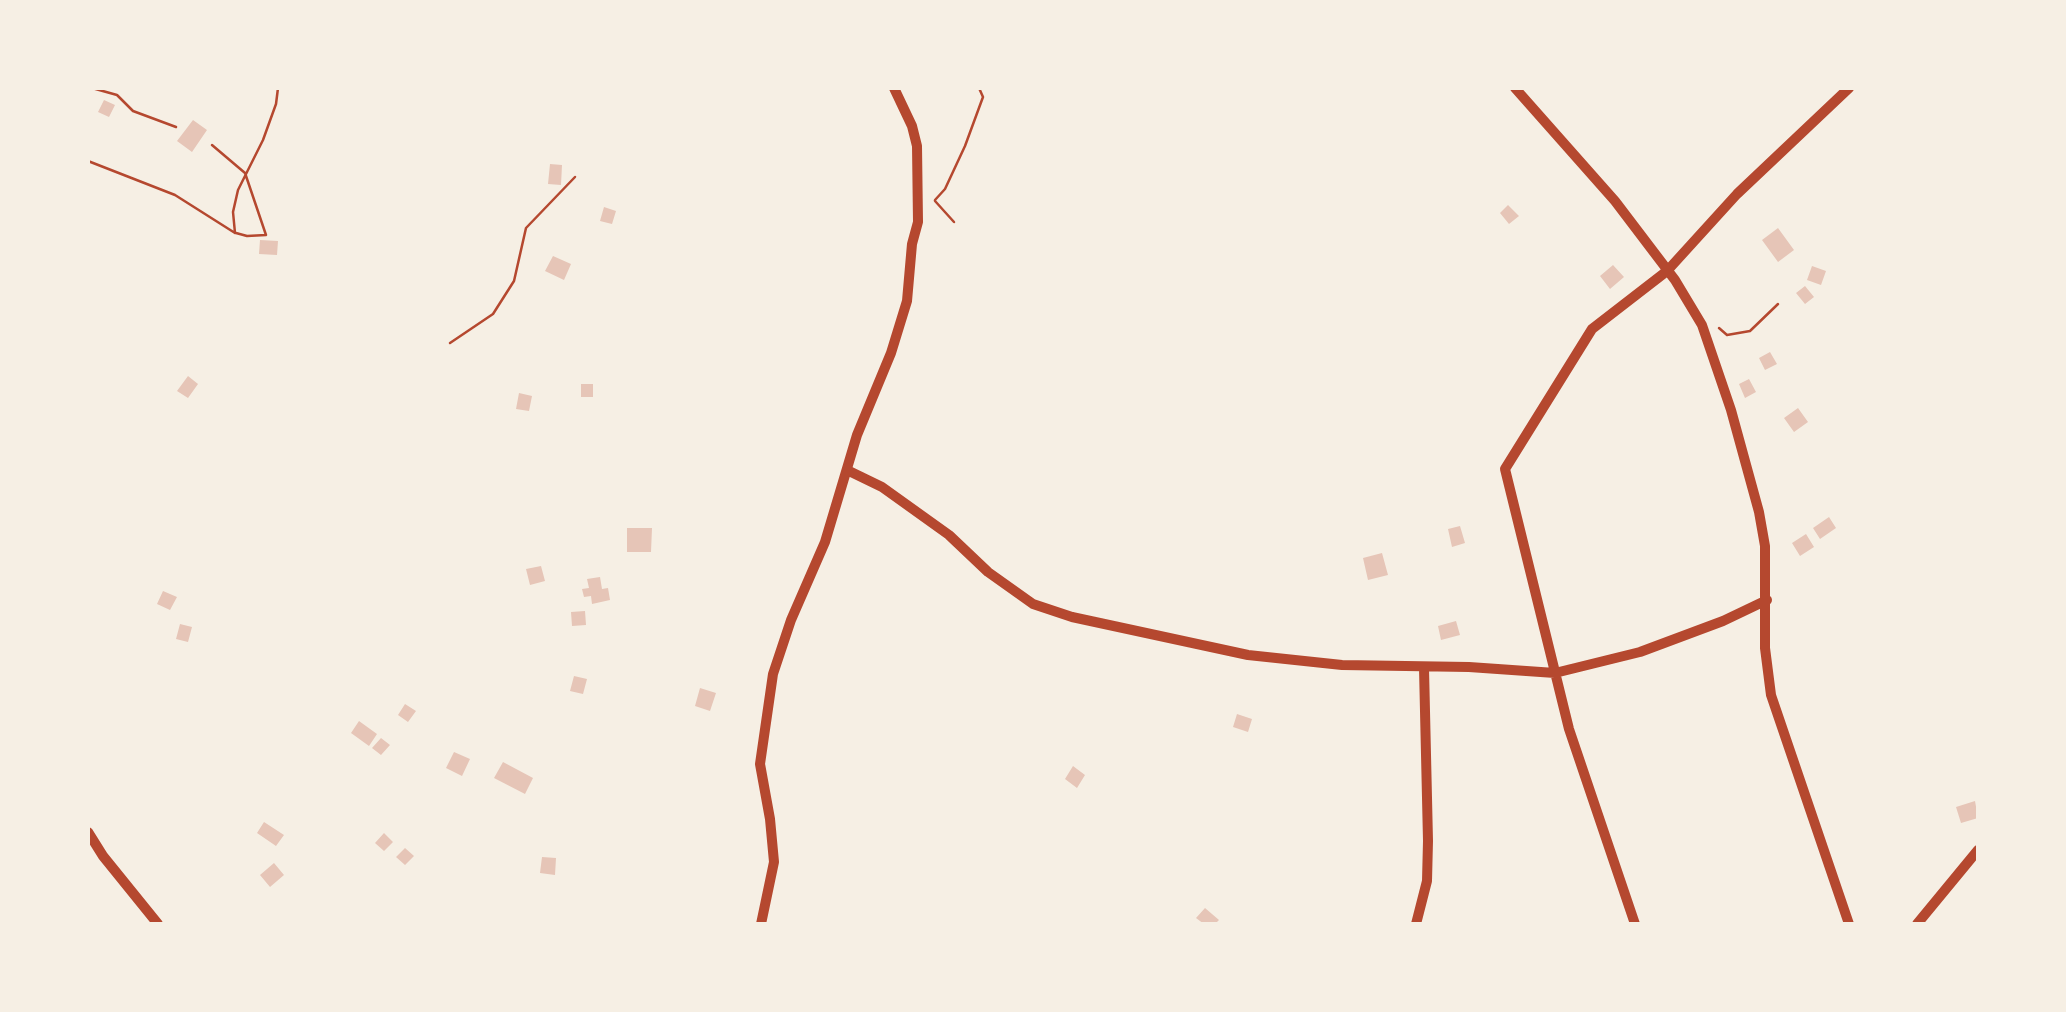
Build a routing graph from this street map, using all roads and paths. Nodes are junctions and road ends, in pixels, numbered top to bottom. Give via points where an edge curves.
1 (91, 88) edge
2 (278, 88) edge
3 (894, 88) edge
4 (980, 88) edge
5 (1515, 88) edge
6 (1849, 88) edge
7 (176, 127) dead end
8 (212, 145) dead end
9 (88, 161) edge
10 (245, 173) junction
11 (575, 177) dead end
12 (954, 222) dead end
13 (235, 232) junction
14 (1666, 272) junction
15 (1778, 304) dead end
16 (1715, 325) dead end
17 (450, 343) dead end
18 (848, 471) junction
19 (1767, 600) junction
20 (1424, 668) junction
21 (1555, 673) junction
22 (88, 832) edge
23 (1978, 850) edge
24 (158, 924) edge
25 (761, 924) edge
26 (1416, 924) edge
27 (1635, 924) edge
28 (1850, 924) edge
29 (1917, 924) edge

1 - 7 path
2 - 10 path via 264,140
3 - 18 street via 916,146 918,222 907,301
4 - 12 path via 965,146 935,200
5 - 14 street via 1603,187
6 - 14 street
8 - 10 path
9 - 13 path via 175,195
10 - 13 path via 233,212
10 - 13 path via 266,235
11 - 17 path via 526,228 514,280 493,314
14 - 19 street via 1702,325 1731,410 1759,512
14 - 21 street via 1592,328 1505,469
15 - 16 path via 1750,332 1727,335
18 - 20 street via 882,488 988,572 1050,611 1248,655
18 - 25 street via 766,703 760,764 774,862
19 - 21 street via 1640,652
19 - 28 street via 1771,695
20 - 21 street
20 - 26 street via 1427,881
21 - 27 street
22 - 24 street
23 - 29 street

